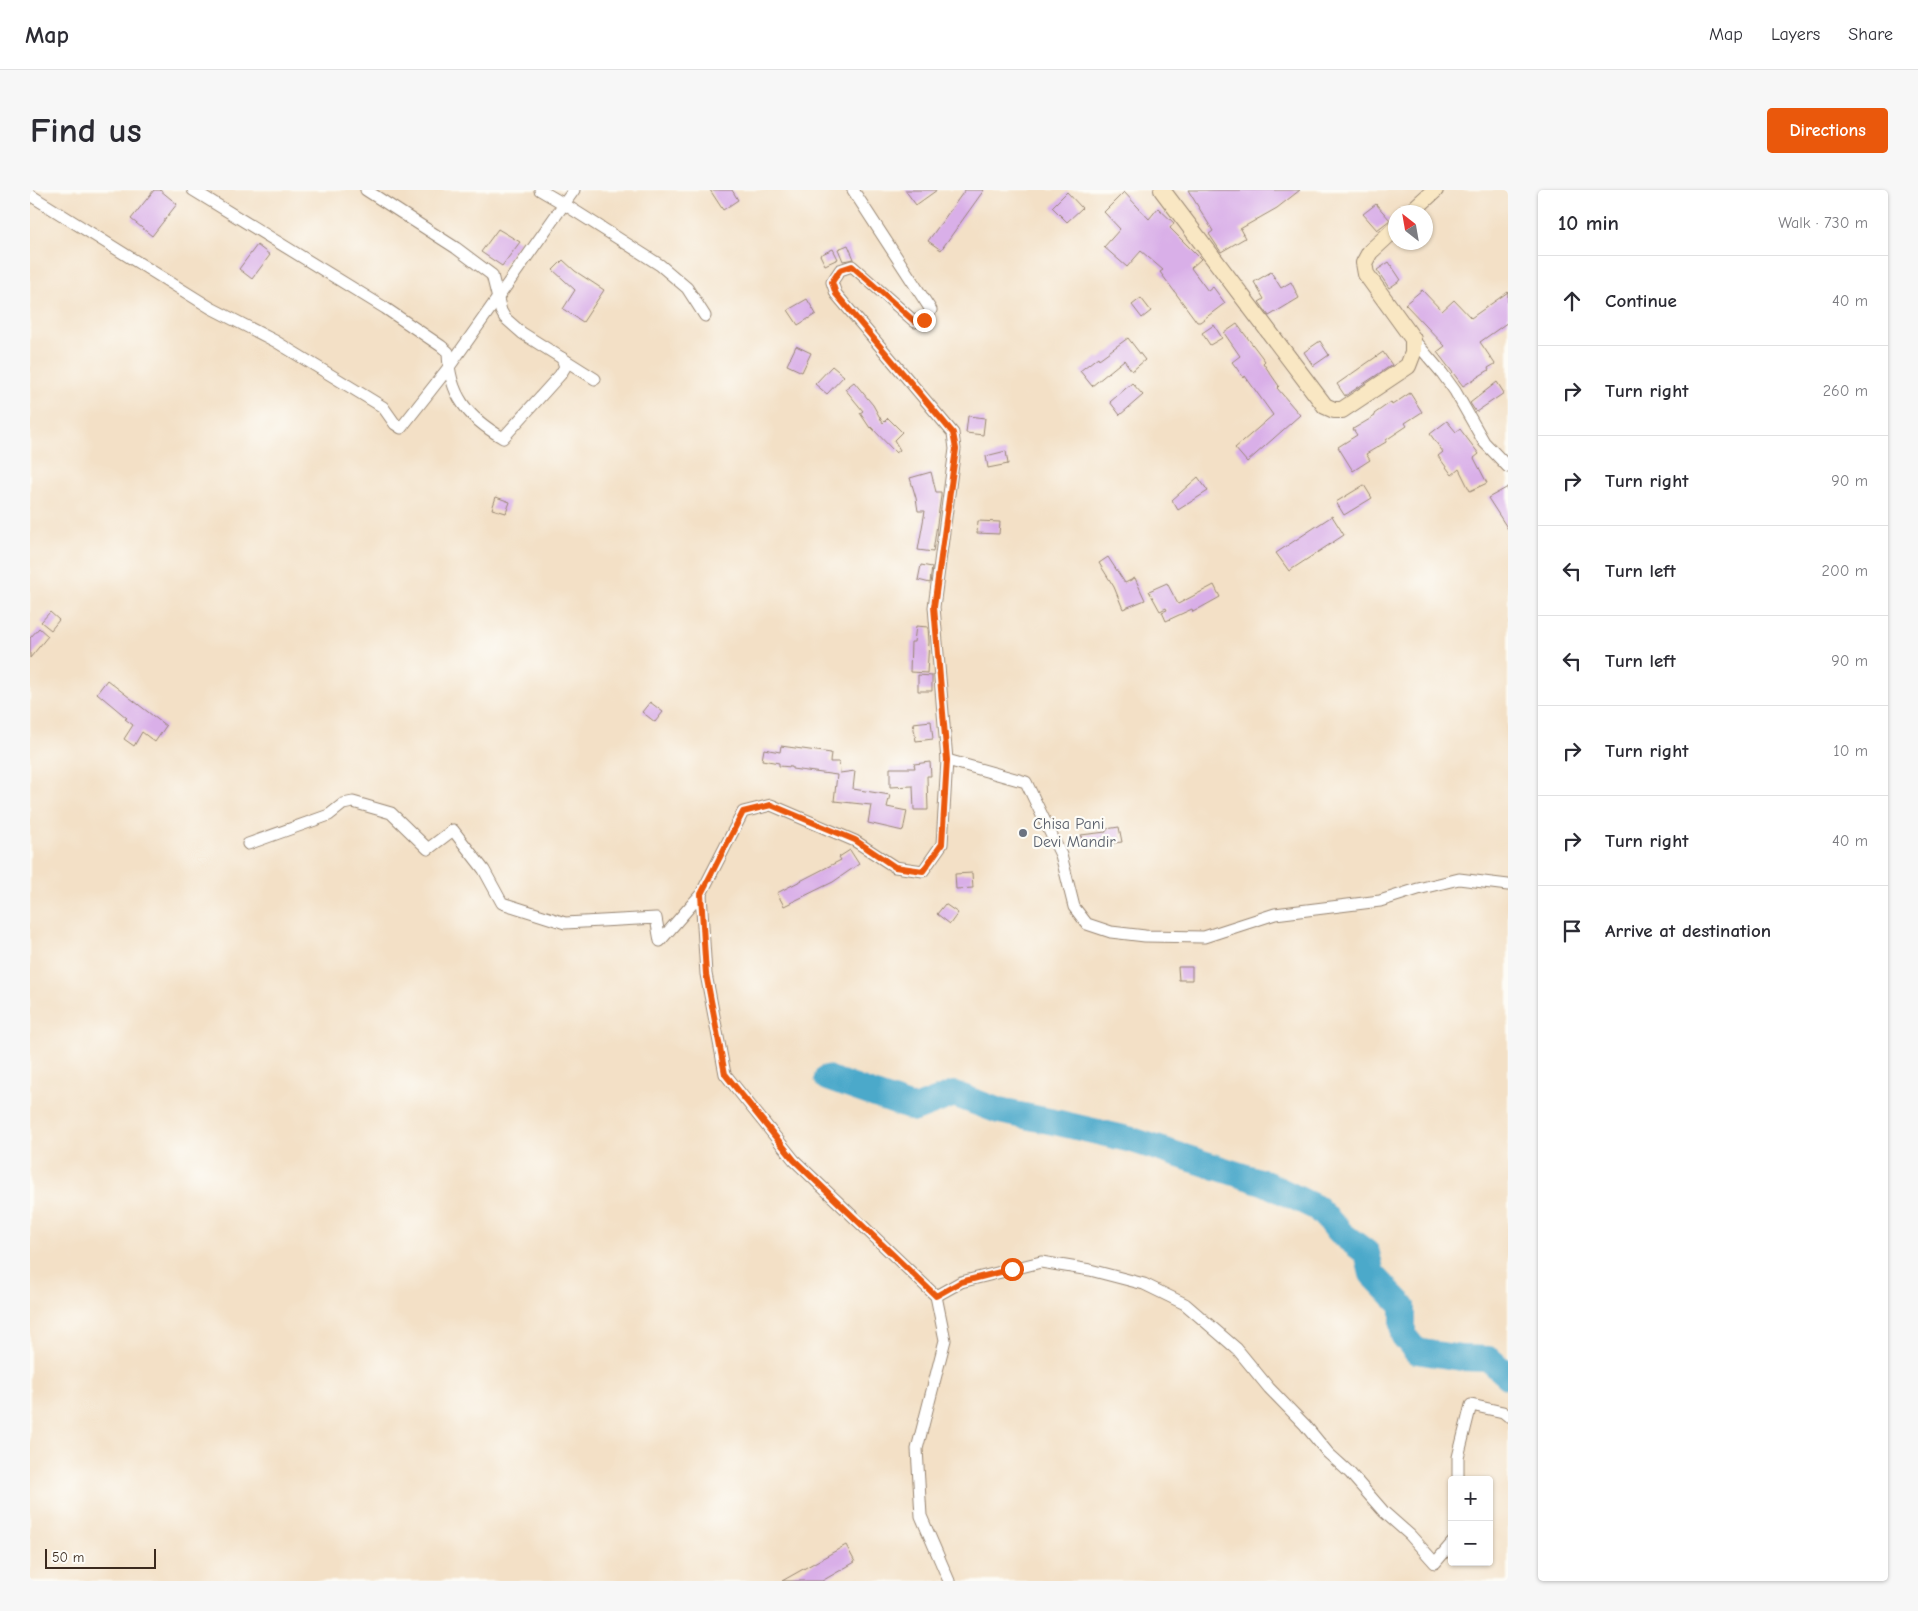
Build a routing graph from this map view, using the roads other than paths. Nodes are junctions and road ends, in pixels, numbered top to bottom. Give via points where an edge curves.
1 (193, 190) edge
2 (366, 190) edge
3 (540, 190) edge
4 (574, 190) edge
5 (853, 190) edge
6 (1162, 190) edge
7 (1435, 190) edge
8 (30, 195) edge
9 (564, 204) junction
10 (1419, 205) edge
11 (1388, 235) edge
12 (498, 297) junction
13 (705, 316) dead end
14 (1413, 339) junction
15 (562, 358) junction
16 (448, 367) junction
17 (594, 379) dead end
18 (1508, 467) edge
19 (947, 760) junction
20 (248, 844) dead end
21 (1508, 885) edge
22 (701, 894) junction
23 (936, 1296) junction
24 (1508, 1416) edge
25 (1458, 1476) edge
26 (1448, 1548) edge
27 (949, 1581) edge

1 - 16 street via 386,308 441,346 448,352
2 - 12 street via 492,274
3 - 9 street
4 - 9 street
5 - 19 street via 931,310 924,320 915,322 852,266 840,270 832,282 836,294 953,433 956,449 934,607
6 - 14 street via 1325,406 1342,410 1408,366 1413,353
7 - 10 street
8 - 16 street via 211,308 275,341 383,407 401,428
9 - 12 street
9 - 13 street via 660,265 687,288
11 - 14 street via 1370,252 1364,263 1366,274
12 - 15 street via 505,318 522,333
12 - 16 street
14 - 18 street via 1455,391 1484,442
15 - 16 street via 565,367 560,375 503,438 462,404
15 - 17 street
19 - 21 street via 1026,782 1061,855 1074,907 1087,924 1111,932 1204,937 1276,914 1380,902 1459,879
19 - 22 street via 942,844 923,871 895,867 855,840 771,805 743,812
20 - 22 street via 329,815 343,804 353,802 391,813 428,849 454,830 484,870 502,903 565,923 656,918 660,941
22 - 23 street via 706,974 725,1074 794,1160
23 - 26 street via 961,1282 1041,1262 1144,1284 1185,1304 1237,1349 1328,1452 1435,1563
23 - 27 street via 944,1340 917,1449 921,1516
24 - 25 street via 1503,1412 1471,1406 1458,1457

